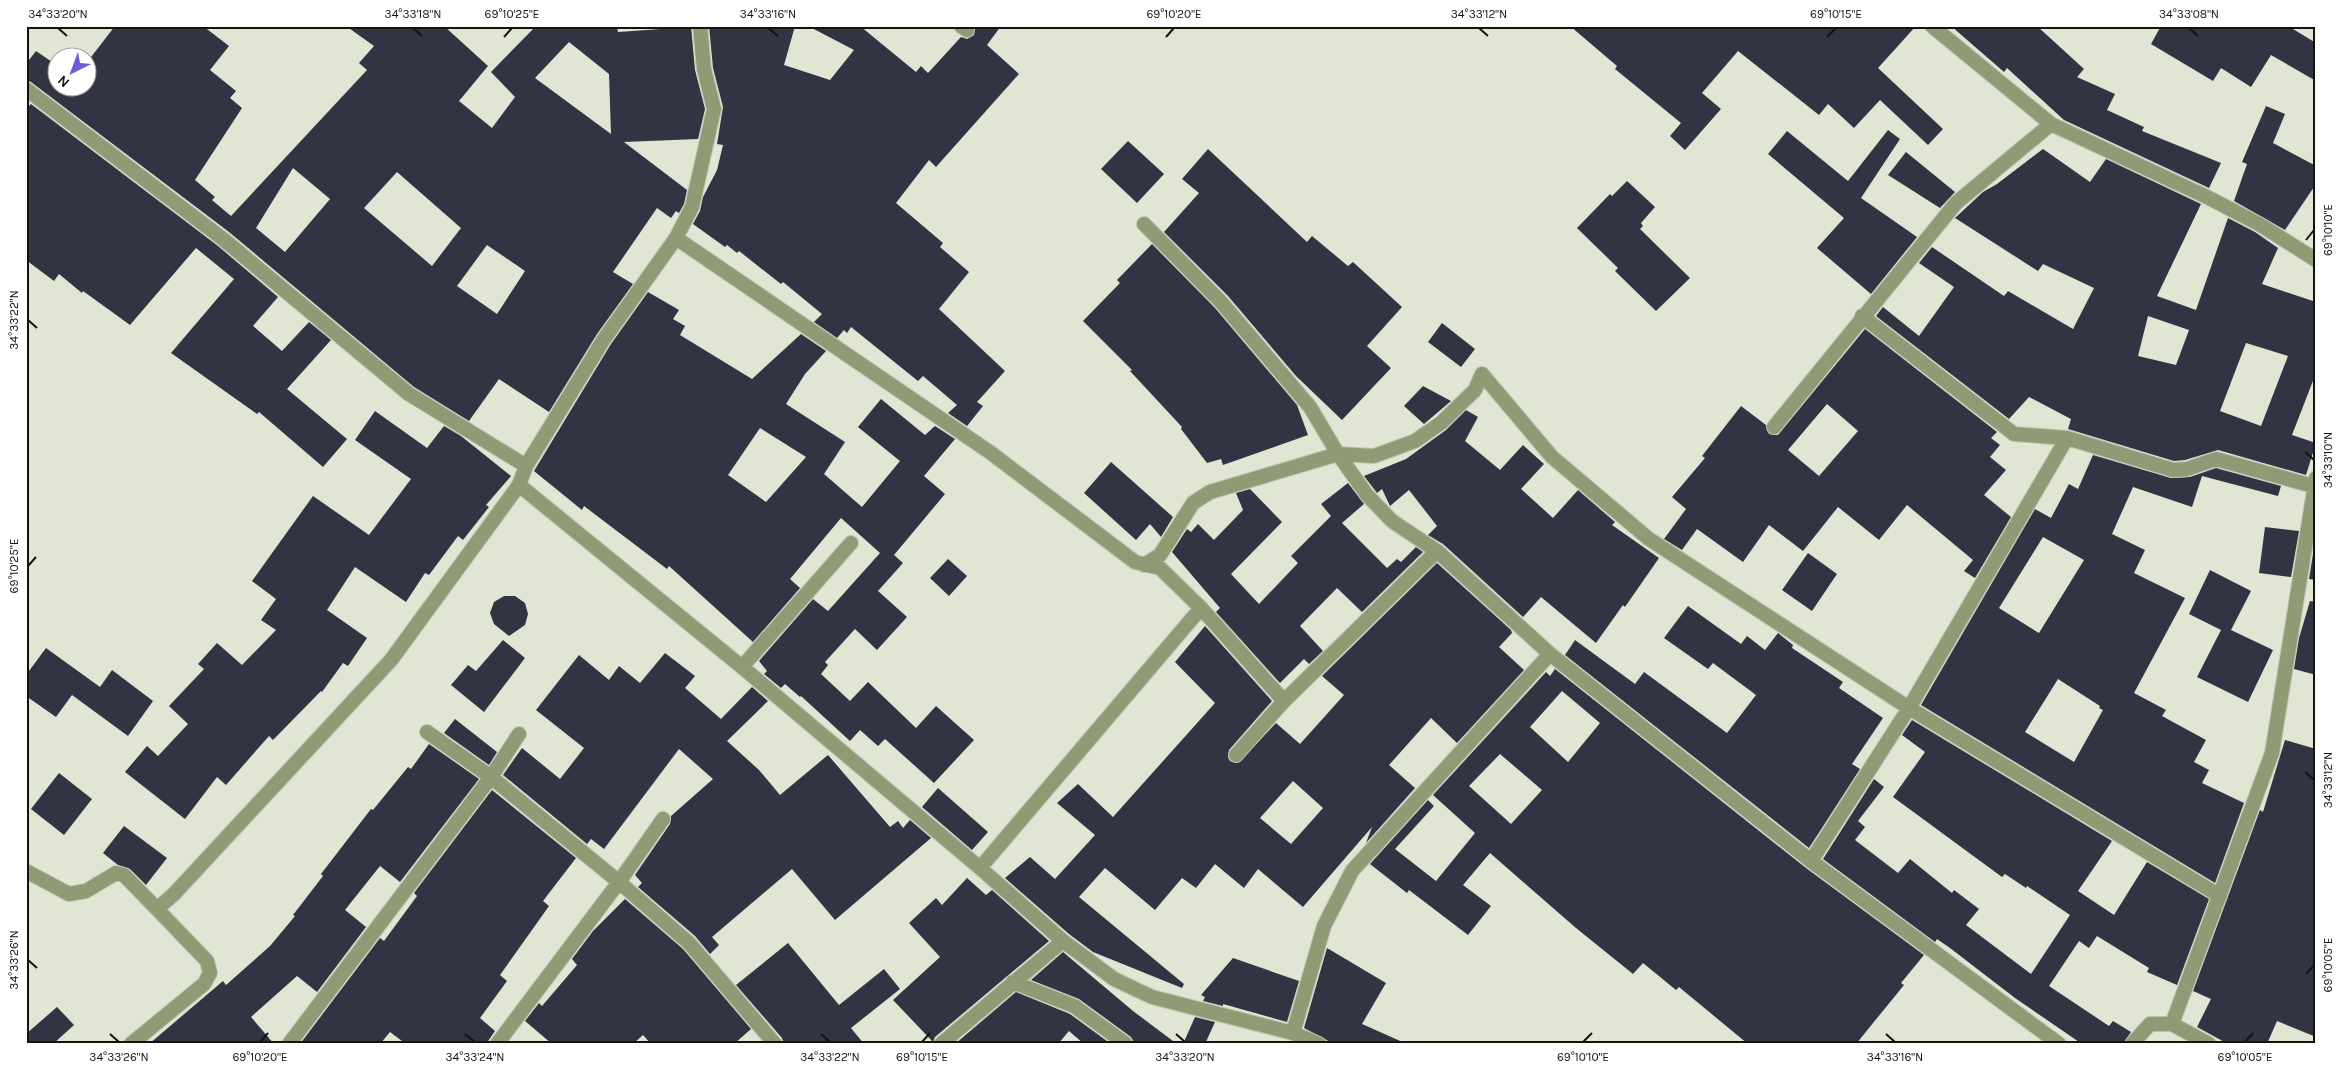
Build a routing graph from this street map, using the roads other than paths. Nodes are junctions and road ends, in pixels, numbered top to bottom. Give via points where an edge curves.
1 (700, 26) edge
2 (1936, 27) edge
3 (26, 89) edge
4 (2051, 124) junction
5 (1144, 224) dead end
6 (676, 238) junction
7 (2316, 260) edge
8 (1862, 316) junction
9 (1774, 427) dead end
10 (2067, 438) junction
11 (1338, 454) junction
12 (526, 466) junction
13 (2314, 482) edge
14 (519, 485) junction
15 (851, 543) dead end
16 (1437, 551) junction
17 (1144, 565) junction
18 (1201, 608) junction
19 (1550, 654) junction
20 (742, 667) junction
21 (1284, 701) junction
22 (1909, 708) junction
23 (427, 732) dead end
24 (519, 734) dead end
25 (1236, 756) dead end
26 (490, 777) junction
27 (663, 819) dead end
28 (1812, 861) junction
29 (980, 868) junction
30 (26, 871) edge
31 (619, 882) junction
32 (2220, 896) junction
33 (158, 908) junction
34 (1063, 940) junction
35 (1013, 982) junction
36 (2172, 1024) junction
37 (1293, 1033) junction
38 (131, 1044) edge
39 (289, 1044) edge
40 (497, 1044) edge
41 (775, 1044) edge
42 (941, 1044) edge
43 (1126, 1044) edge
44 (1319, 1044) edge
45 (2059, 1044) edge
46 (2132, 1044) edge
47 (2209, 1044) edge

1 - 6 street via 704,69 714,109 692,208
2 - 4 street
3 - 12 street via 223,240 409,394
4 - 7 street via 2207,197 2259,224
4 - 8 street via 1956,203
5 - 11 street via 1221,302 1310,407
6 - 12 street via 604,339
6 - 17 street via 991,453 1135,562
8 - 9 street
8 - 10 street via 2014,434
10 - 13 street via 2173,470 2187,469 2216,458
10 - 22 street
11 - 16 street via 1366,495 1392,521
11 - 17 street via 1210,492 1193,503 1160,555
11 - 22 street via 1374,456 1415,441 1441,423 1475,390 1482,374 1552,457 1649,539
12 - 14 street
13 - 32 street via 2272,754
14 - 20 street
14 - 33 street via 391,660
15 - 20 street
16 - 19 street
16 - 21 street
17 - 18 street via 1160,568
18 - 21 street
18 - 29 street
19 - 28 street
19 - 37 street via 1352,871 1324,926
20 - 29 street
21 - 25 street
22 - 28 street
22 - 32 street
23 - 26 street
24 - 26 street
26 - 31 street
26 - 39 street
27 - 31 street
28 - 45 street
29 - 34 street
30 - 33 street via 69,894 86,891 116,873 124,875
31 - 40 street
31 - 41 street via 689,943
32 - 36 street
33 - 38 street via 207,961 210,973 204,984
34 - 35 street
34 - 37 street via 1114,979 1152,997
35 - 42 street
35 - 43 street via 1074,1006
36 - 46 street via 2150,1024
36 - 47 street
37 - 44 street

